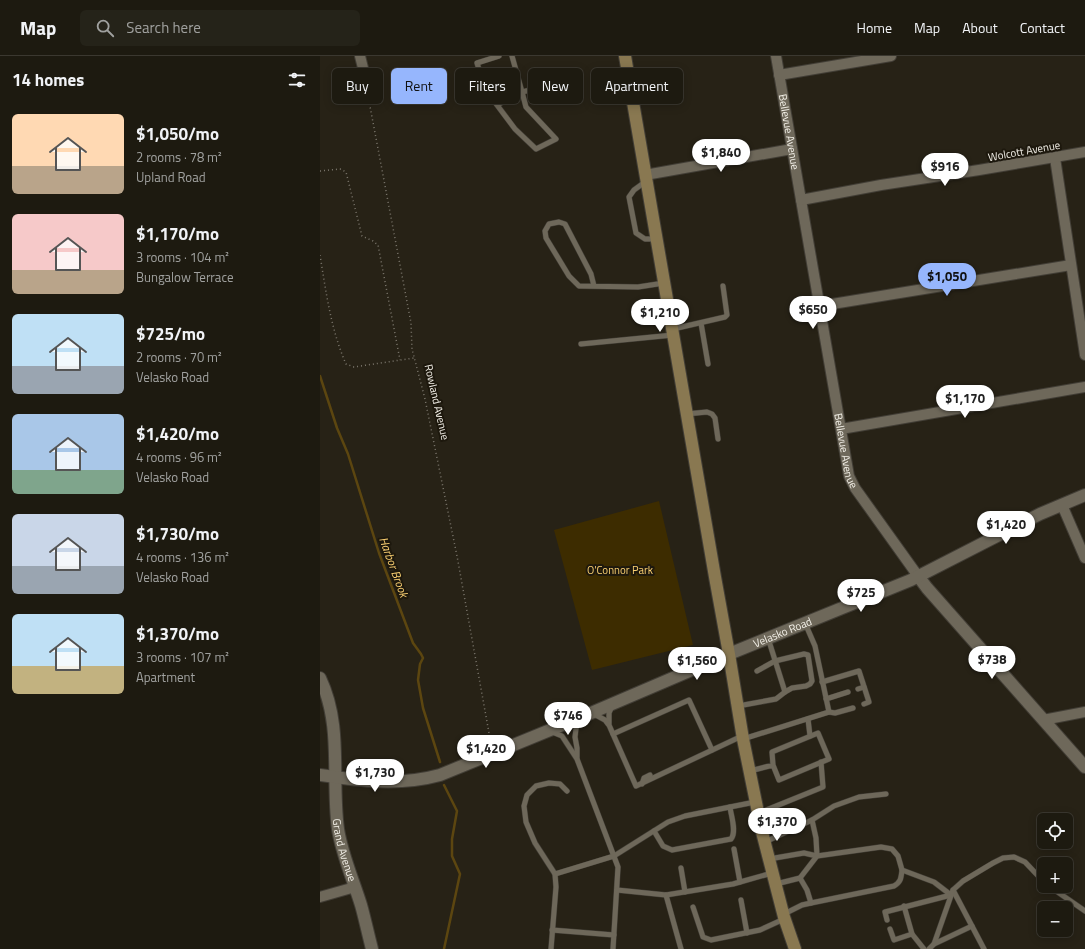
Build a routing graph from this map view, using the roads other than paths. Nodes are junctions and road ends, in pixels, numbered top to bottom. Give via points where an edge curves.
1 (360, 56) edge
2 (499, 56) edge
3 (512, 56) edge
4 (624, 56) edge
5 (776, 56) edge
6 (891, 56) edge
7 (363, 68) edge
8 (780, 76) junction
9 (528, 91) edge
10 (522, 92) junction
11 (497, 105) junction
12 (792, 149) junction
13 (1085, 152) edge
14 (1055, 158) junction
15 (646, 178) junction
16 (801, 200) junction
17 (656, 240) junction
18 (1071, 265) junction
19 (664, 284) junction
20 (594, 286) junction
21 (723, 286) dead end
22 (820, 306) junction
23 (701, 323) junction
24 (672, 332) junction
25 (581, 344) dead end
26 (1085, 355) edge
27 (708, 364) dead end
28 (1085, 387) edge
29 (686, 414) junction
30 (841, 429) junction
31 (718, 439) dead end
32 (1085, 495) edge
33 (1062, 505) junction
34 (1085, 558) edge
35 (918, 576) junction
36 (805, 623) junction
37 (768, 638) junction
38 (729, 654) junction
39 (775, 660) junction
40 (757, 671) dead end
41 (320, 678) edge
42 (822, 682) junction
43 (864, 687) junction
44 (858, 689) dead end
45 (784, 692) junction
46 (848, 692) dead end
47 (826, 699) junction
48 (613, 704) junction
49 (864, 704) dead end
50 (737, 706) junction
51 (853, 708) dead end
52 (828, 712) junction
53 (1085, 712) edge
54 (591, 713) junction
55 (577, 719) junction
56 (808, 719) junction
57 (1043, 720) junction
58 (609, 724) junction
59 (550, 730) junction
60 (613, 734) junction
61 (810, 736) junction
62 (742, 737) junction
63 (712, 750) junction
64 (577, 759) junction
65 (821, 762) junction
66 (773, 766) junction
67 (1085, 767) edge
68 (659, 770) dead end
69 (669, 771) junction
70 (749, 772) junction
71 (320, 775) edge
72 (650, 775) dead end
73 (336, 777) junction
74 (642, 784) junction
75 (567, 791) dead end
76 (886, 794) dead end
77 (730, 807) junction
78 (757, 808) junction
79 (812, 820) junction
80 (654, 831) junction
81 (764, 842) junction
82 (734, 849) dead end
83 (614, 856) junction
84 (817, 856) junction
85 (769, 859) junction
86 (682, 868) dead end
87 (902, 870) junction
88 (555, 874) junction
89 (1037, 875) edge
90 (800, 878) junction
91 (774, 879) junction
92 (740, 882) junction
93 (355, 887) junction
94 (617, 890) junction
95 (685, 892) junction
96 (952, 892) junction
97 (1060, 893) edge
98 (666, 895) junction
99 (320, 897) edge
100 (741, 900) dead end
101 (811, 902) junction
102 (904, 906) junction
103 (693, 907) dead end
104 (1085, 911) edge
105 (784, 916) junction
106 (888, 920) dead end
107 (972, 926) junction
108 (890, 929) dead end
109 (552, 930) junction
110 (747, 933) junction
111 (912, 934) junction
112 (614, 935) junction
113 (934, 944) junction
114 (372, 949) edge
115 (551, 949) edge
116 (613, 949) edge
117 (681, 949) edge
118 (795, 949) edge
119 (924, 949) edge
120 (929, 949) edge
121 (984, 949) edge

1 - 7 street
2 - 11 lane via 477,63 485,89
3 - 10 lane
4 - 15 main road
5 - 8 street, Bellevue Avenue
6 - 8 street
8 - 12 street, Bellevue Avenue
9 - 10 lane
10 - 11 lane
10 - 11 lane via 526,108 556,139 536,150 515,130
12 - 15 street
12 - 16 street, Bellevue Avenue
13 - 14 street, Wolcott Avenue
14 - 16 street, Wolcott Avenue
14 - 18 street
15 - 17 main road
15 - 17 lane via 630,197 636,233 645,239
16 - 22 street, Bellevue Avenue
17 - 19 main road
18 - 22 street
18 - 26 street
19 - 20 lane via 638,287
19 - 24 main road
20 - 20 lane via 592,274 565,224 549,224 545,231 546,238 569,276 579,286
21 - 23 lane via 727,315 725,318
22 - 30 street, Bellevue Avenue
23 - 24 lane
23 - 27 lane
24 - 25 lane
24 - 29 main road
28 - 30 street
29 - 31 lane via 712,414
29 - 38 main road
30 - 35 street, Bellevue Avenue via 849,476 855,488
32 - 33 street, Velasko Road
33 - 34 street
33 - 35 street, Velasko Road
35 - 36 street, Velasko Road
35 - 57 street, Bellevue Avenue
36 - 37 street, Velasko Road
36 - 42 lane via 815,646
37 - 38 street, Velasko Road
37 - 39 lane
38 - 48 street, Velasko Road
38 - 50 main road
39 - 40 lane
39 - 45 lane
39 - 45 lane via 808,655 812,681 806,686
41 - 73 street, Grand Avenue via 332,714
42 - 43 lane via 859,671
42 - 47 lane
43 - 44 lane
43 - 49 lane via 869,702
45 - 50 lane via 776,699
46 - 47 lane
47 - 52 lane
48 - 54 street, Velasko Road
48 - 58 lane via 609,713
50 - 62 main road
51 - 52 lane via 835,713
52 - 56 lane
53 - 57 street
54 - 55 street, Velasko Road
54 - 58 lane
55 - 59 street, Velasko Road
55 - 64 lane
56 - 61 lane
56 - 62 lane
57 - 67 street, Bellevue Avenue
58 - 60 lane
59 - 64 lane via 562,736
59 - 73 street, Velasko Road via 440,776 402,782
60 - 63 lane via 689,700
60 - 74 lane via 636,786
61 - 65 lane via 818,733 829,759
61 - 66 lane via 772,752
62 - 63 lane
62 - 70 main road
63 - 69 lane
64 - 83 lane
65 - 66 lane via 779,780
65 - 78 lane via 823,786
66 - 70 lane
68 - 69 lane
69 - 74 lane
70 - 78 main road
71 - 73 street, Velasko Road
72 - 74 lane via 644,778
73 - 93 street, Grand Avenue via 338,829
75 - 88 lane via 560,784 549,782 536,786 527,795 524,806 526,822 535,843
76 - 79 lane via 860,797 834,806
77 - 78 lane
77 - 80 lane via 685,816 668,822
77 - 80 lane via 734,831 731,839 672,850 663,846
78 - 81 main road
79 - 81 lane
79 - 84 lane
80 - 83 lane
81 - 85 main road
82 - 92 lane
83 - 88 lane
83 - 94 lane via 618,867
84 - 85 lane via 804,853
84 - 87 lane via 881,847 892,849 898,856
84 - 90 lane
85 - 91 main road
86 - 95 lane
87 - 96 lane
87 - 101 lane via 901,878 894,886
88 - 109 lane
89 - 96 lane via 1025,862 1014,857 1003,858 963,881
90 - 91 lane
90 - 101 lane via 808,890
91 - 92 lane
91 - 105 main road
92 - 95 lane
93 - 99 street
93 - 114 street, Grand Avenue
94 - 98 lane
94 - 112 lane
95 - 98 lane
96 - 102 lane
96 - 107 lane
96 - 113 lane
97 - 104 lane
98 - 117 lane
100 - 110 lane
101 - 105 lane
102 - 106 lane via 885,912
102 - 111 lane
103 - 110 lane via 703,937 711,940
105 - 110 lane via 760,930
105 - 118 main road
107 - 113 lane
107 - 121 lane
108 - 111 lane via 894,940
109 - 112 lane
109 - 115 lane
111 - 119 lane
112 - 116 lane
113 - 120 lane

